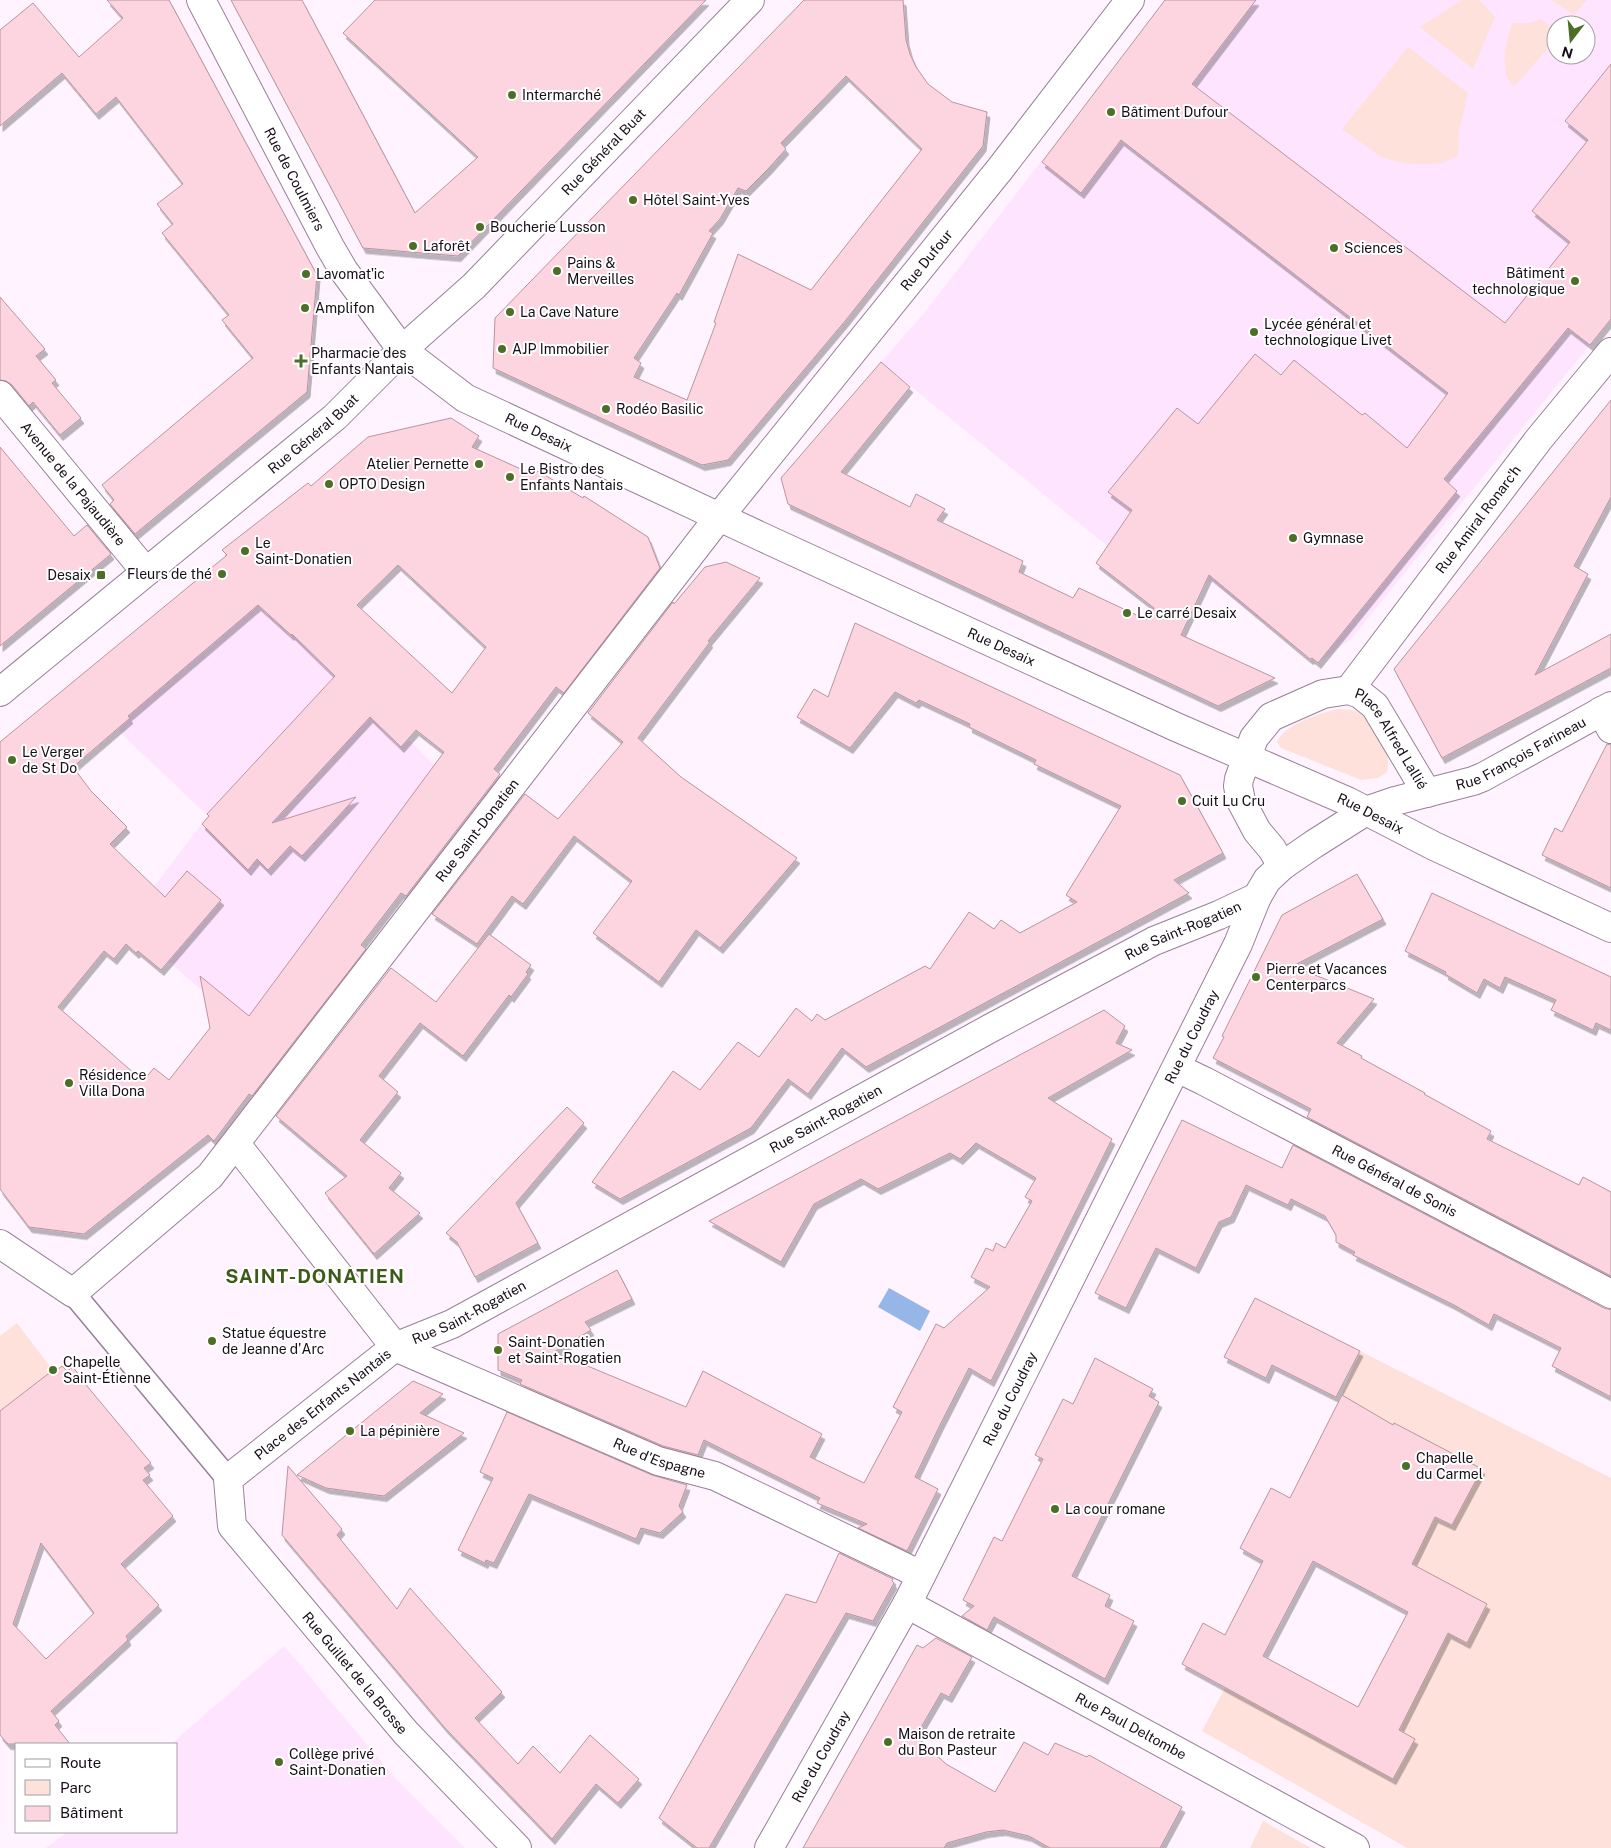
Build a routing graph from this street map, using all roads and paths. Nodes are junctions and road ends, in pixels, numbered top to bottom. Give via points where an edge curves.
1 (201, 0) edge
2 (750, 0) edge
3 (1130, 0) edge
4 (402, 350) junction
5 (1611, 352) edge
6 (0, 395) edge
7 (719, 517) junction
8 (146, 572) junction
9 (1349, 690) junction
10 (0, 692) edge
11 (1608, 715) edge
12 (1247, 756) junction
13 (1427, 793) junction
14 (1366, 811) junction
15 (1282, 866) junction
16 (1257, 897) junction
17 (1611, 928) edge
18 (1238, 944) joint
19 (1177, 1068) junction
20 (236, 1144) junction
21 (0, 1244) edge
22 (73, 1293) junction
23 (1611, 1294) edge
24 (395, 1347) junction
25 (228, 1479) junction
26 (921, 1575) junction
27 (907, 1604) junction
28 (517, 1848) edge
29 (769, 1848) edge
30 (1355, 1848) edge

1 - 4 street, Rue de Coulmiers via 330,248
2 - 4 street, Rue Général Buat via 474,286
3 - 7 street, Rue Dufour via 1000,169
4 - 7 street, Rue Desaix via 464,398
4 - 8 street, Rue Général Buat via 335,417
5 - 9 street, Rue Amiral Ronarc'h via 1539,439
6 - 8 street, Avenue de la Pajaudière
7 - 12 street, Rue Desaix via 1176,727
7 - 20 street, Rue Saint-Donatien
8 - 10 street, Rue Général Buat
9 - 12 street, Place Alfred Lallié via 1324,694 1271,717 1254,738
9 - 13 street, Place Alfred Lallié via 1375,706
11 - 13 street, Rue François Farineau via 1473,782
12 - 14 street, Rue Desaix
12 - 15 street, Place Alfred Lallié via 1238,778 1241,801
13 - 14 street, Place Alfred Lallié
14 - 15 street, Place Alfred Lallié
14 - 17 street, Rue Desaix
15 - 16 street, Place Alfred Lallié via 1266,880
16 - 18 street, Place Alfred Lallié
16 - 24 street, Rue Saint-Rogatien via 1154,942 452,1324
18 - 19 street, Rue du Coudray
19 - 23 street, Rue Général de Sonis
19 - 26 street, Rue du Coudray
20 - 22 street via 210,1176
20 - 24 street, Place des Enfants Nantais
21 - 22 street
22 - 25 street
24 - 25 street, Place des Enfants Nantais
24 - 26 street, Rue d'Espagne via 658,1461 715,1476
25 - 28 street, Rue Guillet de la Brosse via 232,1526 406,1734
26 - 27 street, Rue du Coudray
27 - 29 street, Rue du Coudray
27 - 30 street, Rue Paul Deltombe

